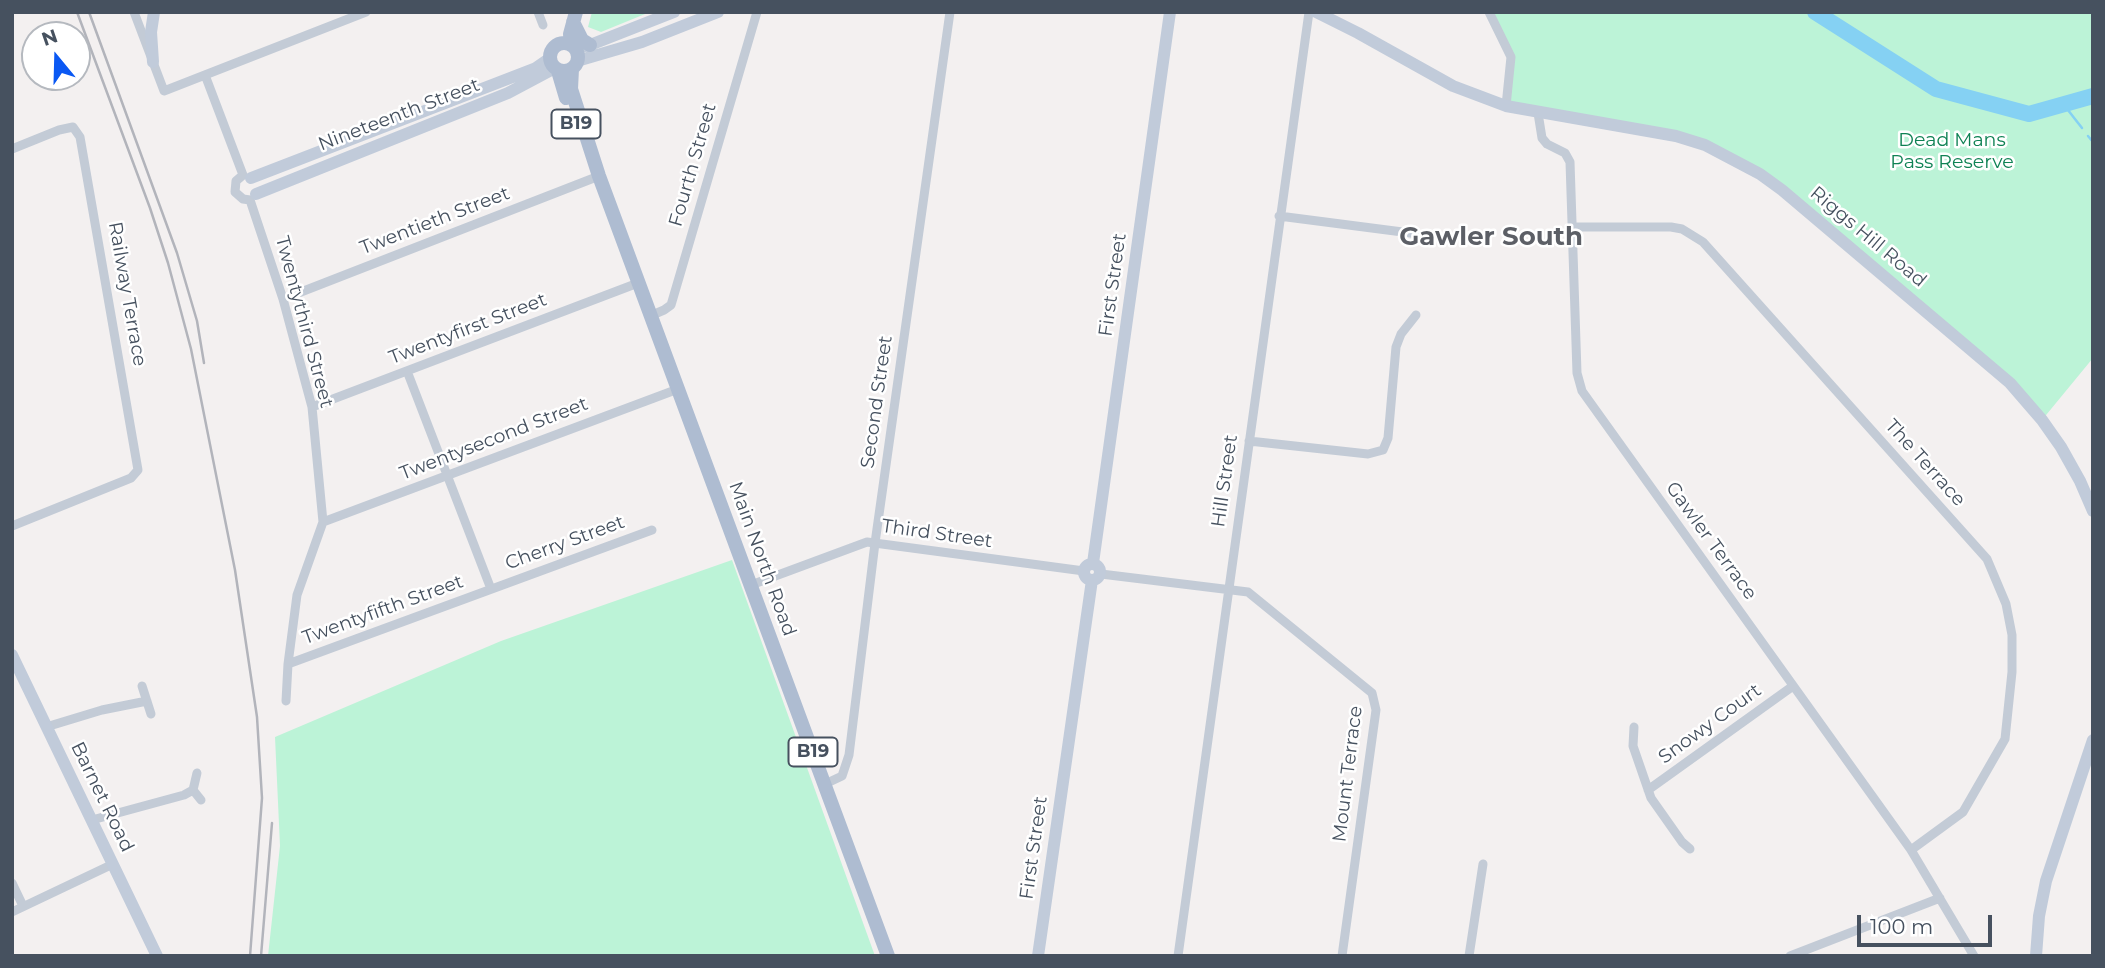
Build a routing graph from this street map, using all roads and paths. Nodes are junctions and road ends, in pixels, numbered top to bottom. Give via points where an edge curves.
1 (134, 12) edge
2 (154, 12) edge
3 (366, 12) edge
4 (538, 12) edge
5 (674, 12) edge
6 (718, 12) edge
7 (757, 12) edge
8 (950, 12) edge
9 (1170, 12) edge
10 (1309, 12) edge
11 (1316, 12) edge
12 (1489, 12) edge
13 (573, 15) edge
14 (344, 16) edge
15 (543, 25) dead end
16 (590, 45) junction
17 (565, 58) junction
18 (153, 61) junction
19 (205, 75) junction
20 (1506, 106) junction
21 (1538, 113) junction
22 (12, 149) edge
23 (247, 176) junction
24 (599, 176) junction
25 (253, 197) junction
26 (1279, 216) junction
27 (1573, 227) junction
28 (1418, 234) dead end
29 (638, 283) junction
30 (283, 299) junction
31 (1416, 315) dead end
32 (650, 316) junction
33 (407, 371) junction
34 (678, 389) junction
35 (312, 407) junction
36 (1249, 441) junction
37 (447, 476) junction
38 (2093, 511) edge
39 (323, 522) junction
40 (12, 526) edge
41 (652, 530) dead end
42 (875, 542) junction
43 (1092, 572) junction
44 (751, 585) junction
45 (491, 589) junction
46 (1228, 589) junction
47 (12, 655) edge
48 (288, 664) junction
49 (1793, 685) junction
50 (142, 686) dead end
51 (147, 701) junction
52 (286, 701) dead end
53 (151, 713) dead end
54 (46, 727) junction
55 (1634, 727) dead end
56 (2093, 740) edge
57 (197, 773) dead end
58 (825, 784) junction
59 (193, 790) junction
60 (1648, 790) junction
61 (201, 800) dead end
62 (92, 820) junction
63 (1690, 849) dead end
64 (1911, 850) junction
65 (113, 864) junction
66 (1483, 864) dead end
67 (12, 883) edge
68 (1940, 898) junction
69 (23, 906) junction
70 (12, 912) edge
71 (157, 956) edge
72 (888, 956) edge
73 (1038, 956) edge
74 (1178, 956) edge
75 (1342, 956) edge
76 (1469, 956) edge
77 (1790, 956) edge
78 (1974, 956) edge
79 (2036, 956) edge

1 - 18 street
2 - 18 street
3 - 14 street
4 - 15 street
5 - 16 street
6 - 17 street via 642,43
7 - 32 street, Fourth Street via 671,305
8 - 42 street, Second Street
9 - 43 street, First Street
10 - 26 street, Hill Street
11 - 20 street, Riggs Hill Road via 1453,86
12 - 20 street via 1511,57
13 - 16 main road via 582,40
13 - 17 main road, B19
14 - 19 street
16 - 17 street
17 - 23 street, Nineteenth Street
17 - 24 main road, B19 via 576,124
17 - 25 street, Nineteenth Street via 508,93
18 - 19 street via 164,91
19 - 23 street
20 - 21 street, Riggs Hill Road
21 - 27 street, Gawler Terrace via 1542,138 1565,153 1570,162
21 - 38 street, Riggs Hill Road via 1676,136 1705,145 1760,174 2010,383 2061,447
22 - 40 street, Railway Terrace via 72,127 80,137 138,470 131,478
23 - 25 street via 256,184
23 - 25 street via 236,181 235,192 243,200
24 - 29 main road, Main North Road / B19
24 - 30 street, Twentieth Street
25 - 30 street, Twentythird Street
26 - 28 street
26 - 36 street, Hill Street
27 - 49 street, Gawler Terrace via 1577,373 1582,391
27 - 64 street, The Terrace via 1682,229 1703,242 1987,559 2006,604 2012,635 2005,740 1963,812
29 - 32 main road, Main North Road / B19
29 - 33 street, Twentyfirst Street
30 - 35 street, Twentythird Street
31 - 36 street via 1396,347 1383,450 1368,454
32 - 34 main road, Main North Road / B19
33 - 35 street, Twentyfirst Street
33 - 37 street
34 - 37 street, Twentysecond Street
34 - 44 main road, Main North Road / B19
35 - 39 street, Twentythird Street
36 - 46 street, Hill Street
37 - 39 street, Twentysecond Street
37 - 45 street
39 - 48 street, Twentythird Street via 297,595
41 - 45 street, Cherry Street
42 - 43 street, Third Street
42 - 44 street, Third Street
42 - 58 street, Second Street via 846,768 842,776
43 - 46 street, Third Street
43 - 73 street, First Street
44 - 58 main road, Main North Road / B19
45 - 48 street, Twentyfifth Street
46 - 74 street, Hill Street
46 - 75 street, Mount Terrace via 1248,592 1359,680 1375,699
47 - 54 street, Barnet Road
48 - 52 street, Twentythird Street
49 - 60 street, Snowy Court
49 - 64 street, Gawler Terrace
50 - 51 street
51 - 53 street
51 - 54 street
54 - 62 street, Barnet Road
55 - 60 street, Snowy Court via 1633,746
56 - 79 street via 2046,881
57 - 59 street
58 - 72 main road, Main North Road / B19
59 - 61 street
59 - 62 street
60 - 63 street, Snowy Court
62 - 65 street, Barnet Road
64 - 68 street, Gawler Terrace
65 - 69 street
65 - 71 street, Barnet Road
66 - 76 street
67 - 69 street
68 - 77 street
68 - 78 street, Gawler Terrace
69 - 70 street

